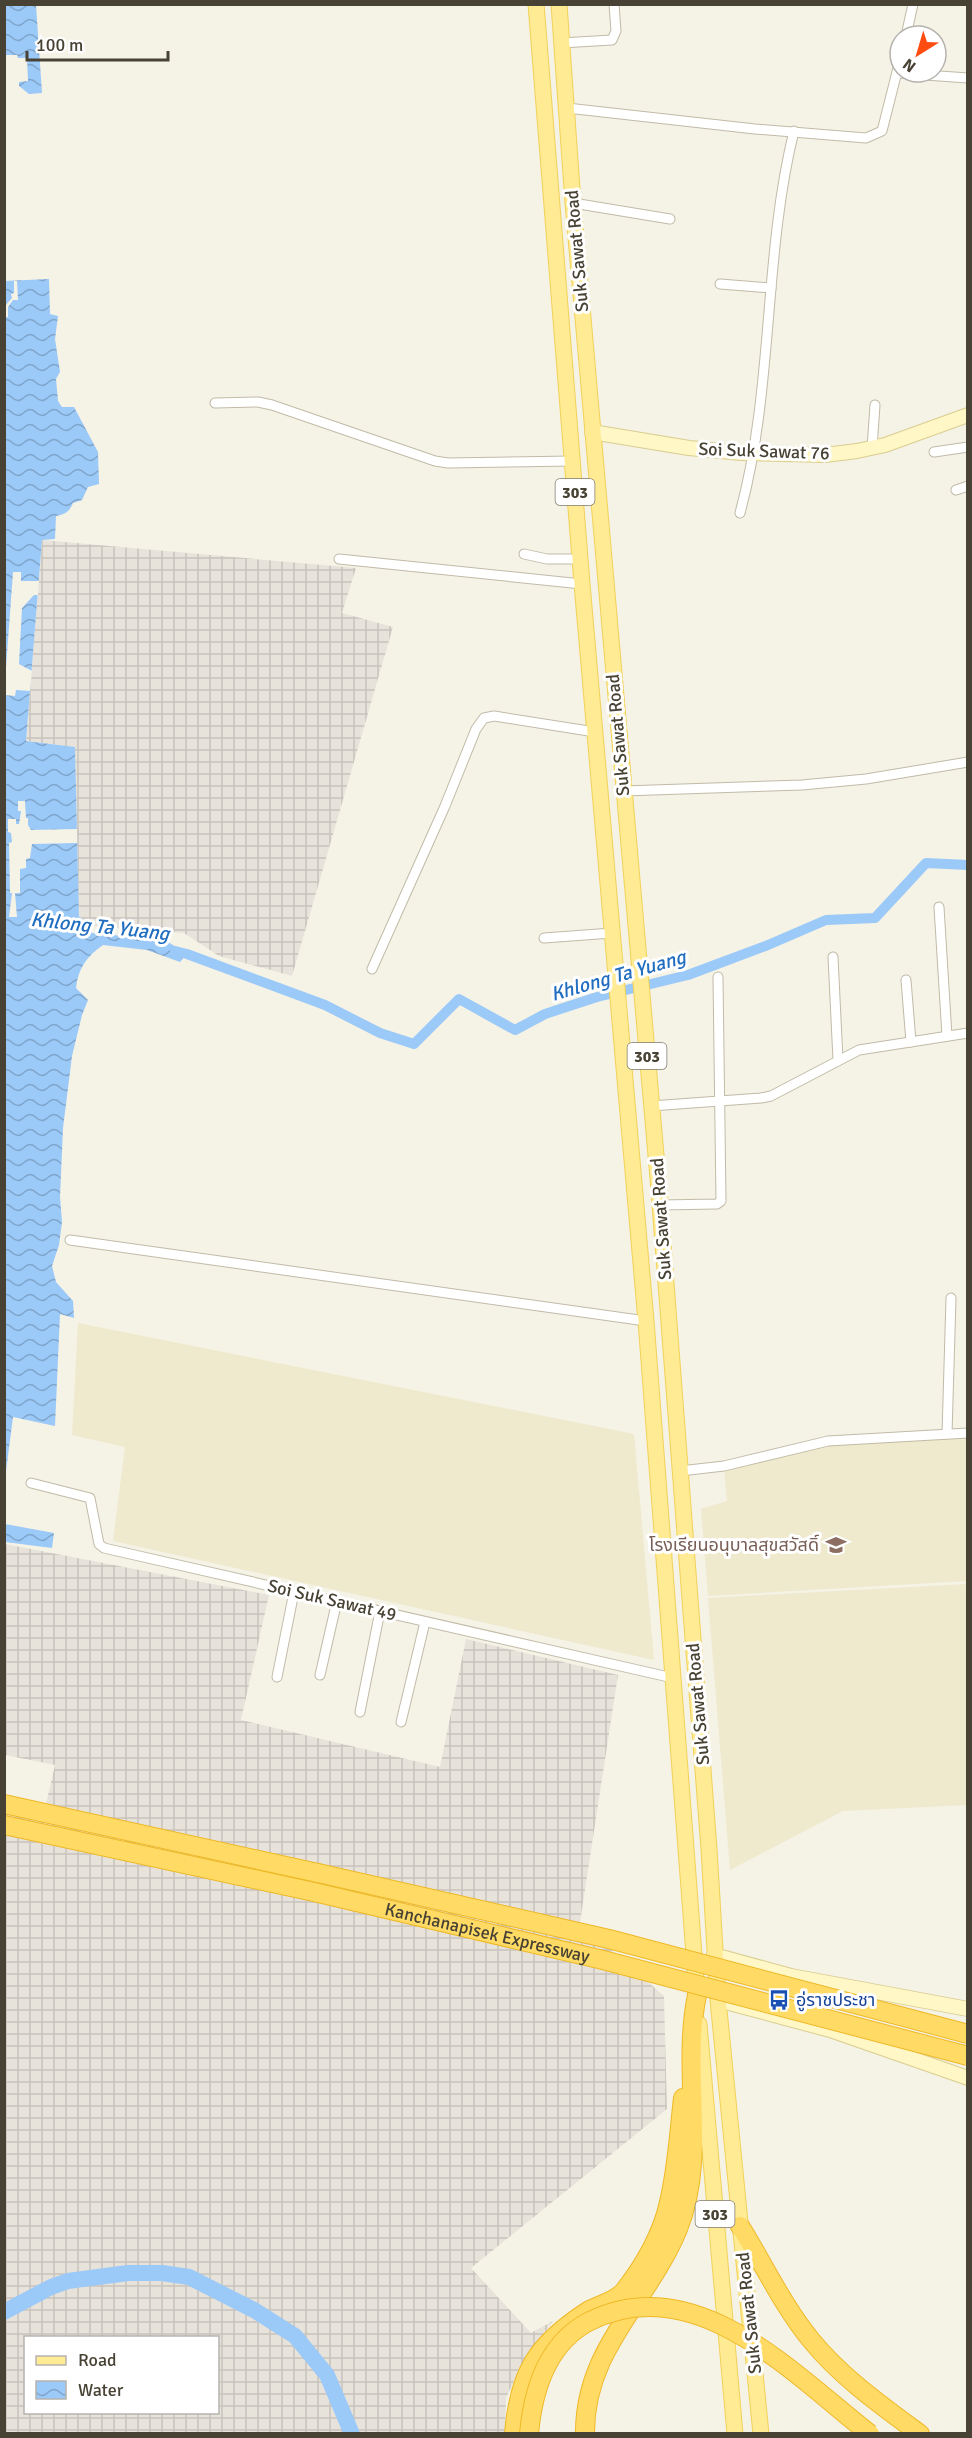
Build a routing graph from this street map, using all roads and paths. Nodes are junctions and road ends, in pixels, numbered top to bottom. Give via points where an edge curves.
1 (536, 4) edge
2 (559, 4) edge
3 (614, 4) edge
4 (913, 4) edge
5 (909, 24) edge
6 (561, 43) junction
7 (948, 77) edge
8 (968, 78) edge
9 (894, 84) edge
10 (567, 108) junction
11 (794, 131) junction
12 (573, 203) junction
13 (670, 219) dead end
14 (720, 284) dead end
15 (771, 288) junction
16 (215, 403) dead end
17 (875, 405) dead end
18 (968, 415) edge
19 (592, 432) junction
20 (968, 447) edge
21 (872, 448) junction
22 (754, 452) junction
23 (934, 452) dead end
24 (573, 461) junction
25 (968, 486) edge
26 (956, 490) dead end
27 (740, 513) dead end
28 (524, 554) dead end
29 (339, 559) dead end
30 (580, 559) junction
31 (582, 584) junction
32 (595, 732) junction
33 (968, 762) edge
34 (623, 791) junction
35 (939, 907) dead end
36 (612, 933) junction
37 (544, 938) dead end
38 (833, 957) dead end
39 (372, 969) dead end
40 (718, 977) dead end
41 (906, 980) dead end
42 (968, 1033) edge
43 (947, 1036) junction
44 (911, 1042) junction
45 (838, 1060) junction
46 (720, 1101) junction
47 (651, 1106) junction
48 (627, 1108) junction
49 (660, 1204) junction
50 (70, 1240) dead end
51 (951, 1298) dead end
52 (646, 1321) junction
53 (968, 1433) edge
54 (947, 1434) junction
55 (680, 1471) junction
56 (31, 1483) dead end
57 (294, 1592) junction
58 (337, 1601) junction
59 (380, 1611) junction
60 (425, 1622) junction
61 (320, 1675) dead end
62 (277, 1677) dead end
63 (673, 1678) junction
64 (360, 1712) dead end
65 (401, 1722) dead end
66 (4, 1804) edge
67 (4, 1824) edge
68 (714, 1955) junction
69 (697, 1995) junction
70 (718, 2000) junction
71 (968, 2009) edge
72 (968, 2034) edge
73 (690, 2037) junction
74 (968, 2056) edge
75 (968, 2078) edge
76 (740, 2226) junction
77 (514, 2433) edge
78 (529, 2433) edge
79 (585, 2433) edge
80 (735, 2433) edge
81 (761, 2433) edge
82 (870, 2433) edge
83 (920, 2433) edge

1 - 24 main road, Suk Sawat Road / 303
2 - 6 main road, Suk Sawat Road / 303
3 - 6 street via 616,32 612,40
4 - 5 street
6 - 10 main road, Suk Sawat Road / 303
7 - 8 street
9 - 11 street via 878,134 867,138
10 - 11 street
10 - 12 main road, Suk Sawat Road / 303
11 - 15 street via 781,193
12 - 13 street
12 - 19 main road, Suk Sawat Road / 303
14 - 15 street
15 - 22 street
16 - 24 street via 272,405 435,461
17 - 21 street
18 - 21 main road, Soi Suk Sawat 76
19 - 22 main road, Soi Suk Sawat 76 via 689,448
19 - 34 main road, Suk Sawat Road / 303
20 - 23 street
21 - 22 main road, Soi Suk Sawat 76 via 825,455
22 - 27 street
24 - 30 main road, Suk Sawat Road / 303
25 - 26 street
28 - 30 street
29 - 31 street
30 - 31 main road, Suk Sawat Road / 303
31 - 32 main road, Suk Sawat Road / 303
32 - 36 main road, Suk Sawat Road / 303
32 - 39 street via 494,716 484,718
33 - 34 street via 802,785
34 - 47 main road, Suk Sawat Road / 303
35 - 43 street
36 - 37 street
36 - 48 main road, Suk Sawat Road / 303
38 - 45 street
40 - 46 street
41 - 44 street
42 - 43 street
43 - 44 street
44 - 45 street via 859,1050
45 - 46 street via 771,1096
46 - 47 street
46 - 49 street via 721,1201
47 - 48 main road
47 - 49 main road, Suk Sawat Road / 303
48 - 52 main road, Suk Sawat Road / 303
49 - 55 main road, Suk Sawat Road / 303
50 - 52 street
51 - 54 street
52 - 63 main road, Suk Sawat Road / 303
53 - 54 street
54 - 55 street via 828,1441 724,1466
55 - 68 main road, Suk Sawat Road / 303
56 - 57 street, Soi Suk Sawat 49 via 90,1498 99,1544 104,1548
57 - 58 street, Soi Suk Sawat 49
57 - 62 street
58 - 59 street, Soi Suk Sawat 49
58 - 61 street
59 - 60 street, Soi Suk Sawat 49
59 - 64 street
60 - 63 street, Soi Suk Sawat 49
60 - 65 street
63 - 69 main road, Suk Sawat Road / 303
66 - 72 highway, Kanchanapisek Expressway, bridge via 609,1939
67 - 74 highway, Kanchanapisek Expressway, bridge via 591,1958
68 - 70 main road, Suk Sawat Road / 303
68 - 71 main road via 791,1976
69 - 70 main road
69 - 73 highway
69 - 80 main road, Suk Sawat Road / 303
70 - 75 main road via 830,2030
70 - 76 main road, Suk Sawat Road / 303
73 - 77 highway via 669,2204 657,2235 619,2297 567,2325 538,2355 525,2378
73 - 79 highway via 690,2186 678,2227 648,2287 604,2352 592,2385
76 - 81 main road, Suk Sawat Road / 303
76 - 83 highway via 811,2340 841,2372
78 - 82 highway, bridge via 532,2404 544,2370 558,2347 581,2326 608,2312 643,2307 701,2316 737,2333 785,2363

